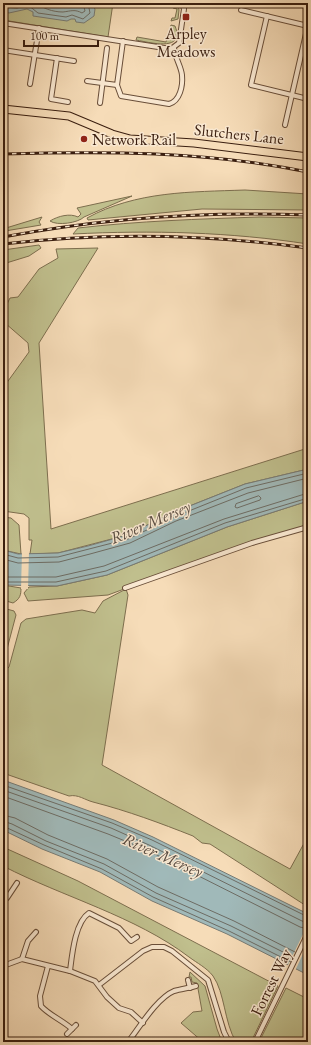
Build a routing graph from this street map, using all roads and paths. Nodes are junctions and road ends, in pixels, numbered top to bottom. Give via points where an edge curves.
1 (182, 3) edge
2 (241, 10) dead end
3 (267, 16) junction
4 (3, 22) edge
5 (308, 26) edge
6 (39, 28) junction
7 (123, 41) junction
8 (107, 48) dead end
9 (174, 48) junction
10 (3, 50) edge
11 (35, 55) junction
12 (57, 58) junction
13 (74, 61) dead end
14 (87, 81) dead end
15 (103, 83) junction
16 (30, 84) dead end
17 (117, 85) junction
18 (292, 95) junction
19 (308, 99) edge
20 (68, 102) dead end
21 (100, 103) dead end
22 (3, 109) edge
23 (285, 125) dead end
24 (308, 157) edge
25 (308, 527) edge
26 (126, 588) dead end
27 (17, 883) dead end
28 (3, 901) edge
29 (36, 932) dead end
30 (308, 933) edge
31 (137, 937) dead end
32 (22, 959) junction
33 (3, 966) edge
34 (48, 966) junction
35 (70, 971) junction
36 (188, 980) dead end
37 (99, 985) junction
38 (196, 986) dead end
39 (190, 988) junction
40 (143, 1023) junction
41 (76, 1025) dead end
42 (72, 1029) junction
43 (67, 1034) dead end
44 (128, 1042) edge
45 (228, 1042) edge
46 (255, 1042) edge

1 - 9 street via 184,9 179,43
2 - 3 street
3 - 5 street
3 - 18 street via 251,85
4 - 6 street
5 - 18 street
6 - 7 street
6 - 11 street
7 - 9 street
7 - 17 street
8 - 15 street
9 - 17 street via 182,75 178,99 175,102 169,104 121,96
10 - 11 street
11 - 12 street
11 - 16 street
12 - 13 street
12 - 20 street via 51,98
14 - 15 street
15 - 17 street
15 - 21 street
18 - 19 street
18 - 23 street
22 - 24 highway, Slutchers Lane via 69,116 130,139 201,144
25 - 26 street via 245,545
27 - 28 street
29 - 32 street via 28,941
30 - 46 street, Forrest Way
31 - 35 street via 131,942 119,928 89,913 83,917 73,948
32 - 33 street
32 - 34 street
34 - 35 street
34 - 42 street via 40,996 41,1006
35 - 37 street
36 - 39 street
37 - 40 street via 119,1008 131,1012
37 - 45 street via 143,951 152,947 164,947 208,980
38 - 39 street
39 - 40 street via 168,995
40 - 44 street
41 - 42 street
42 - 43 street

